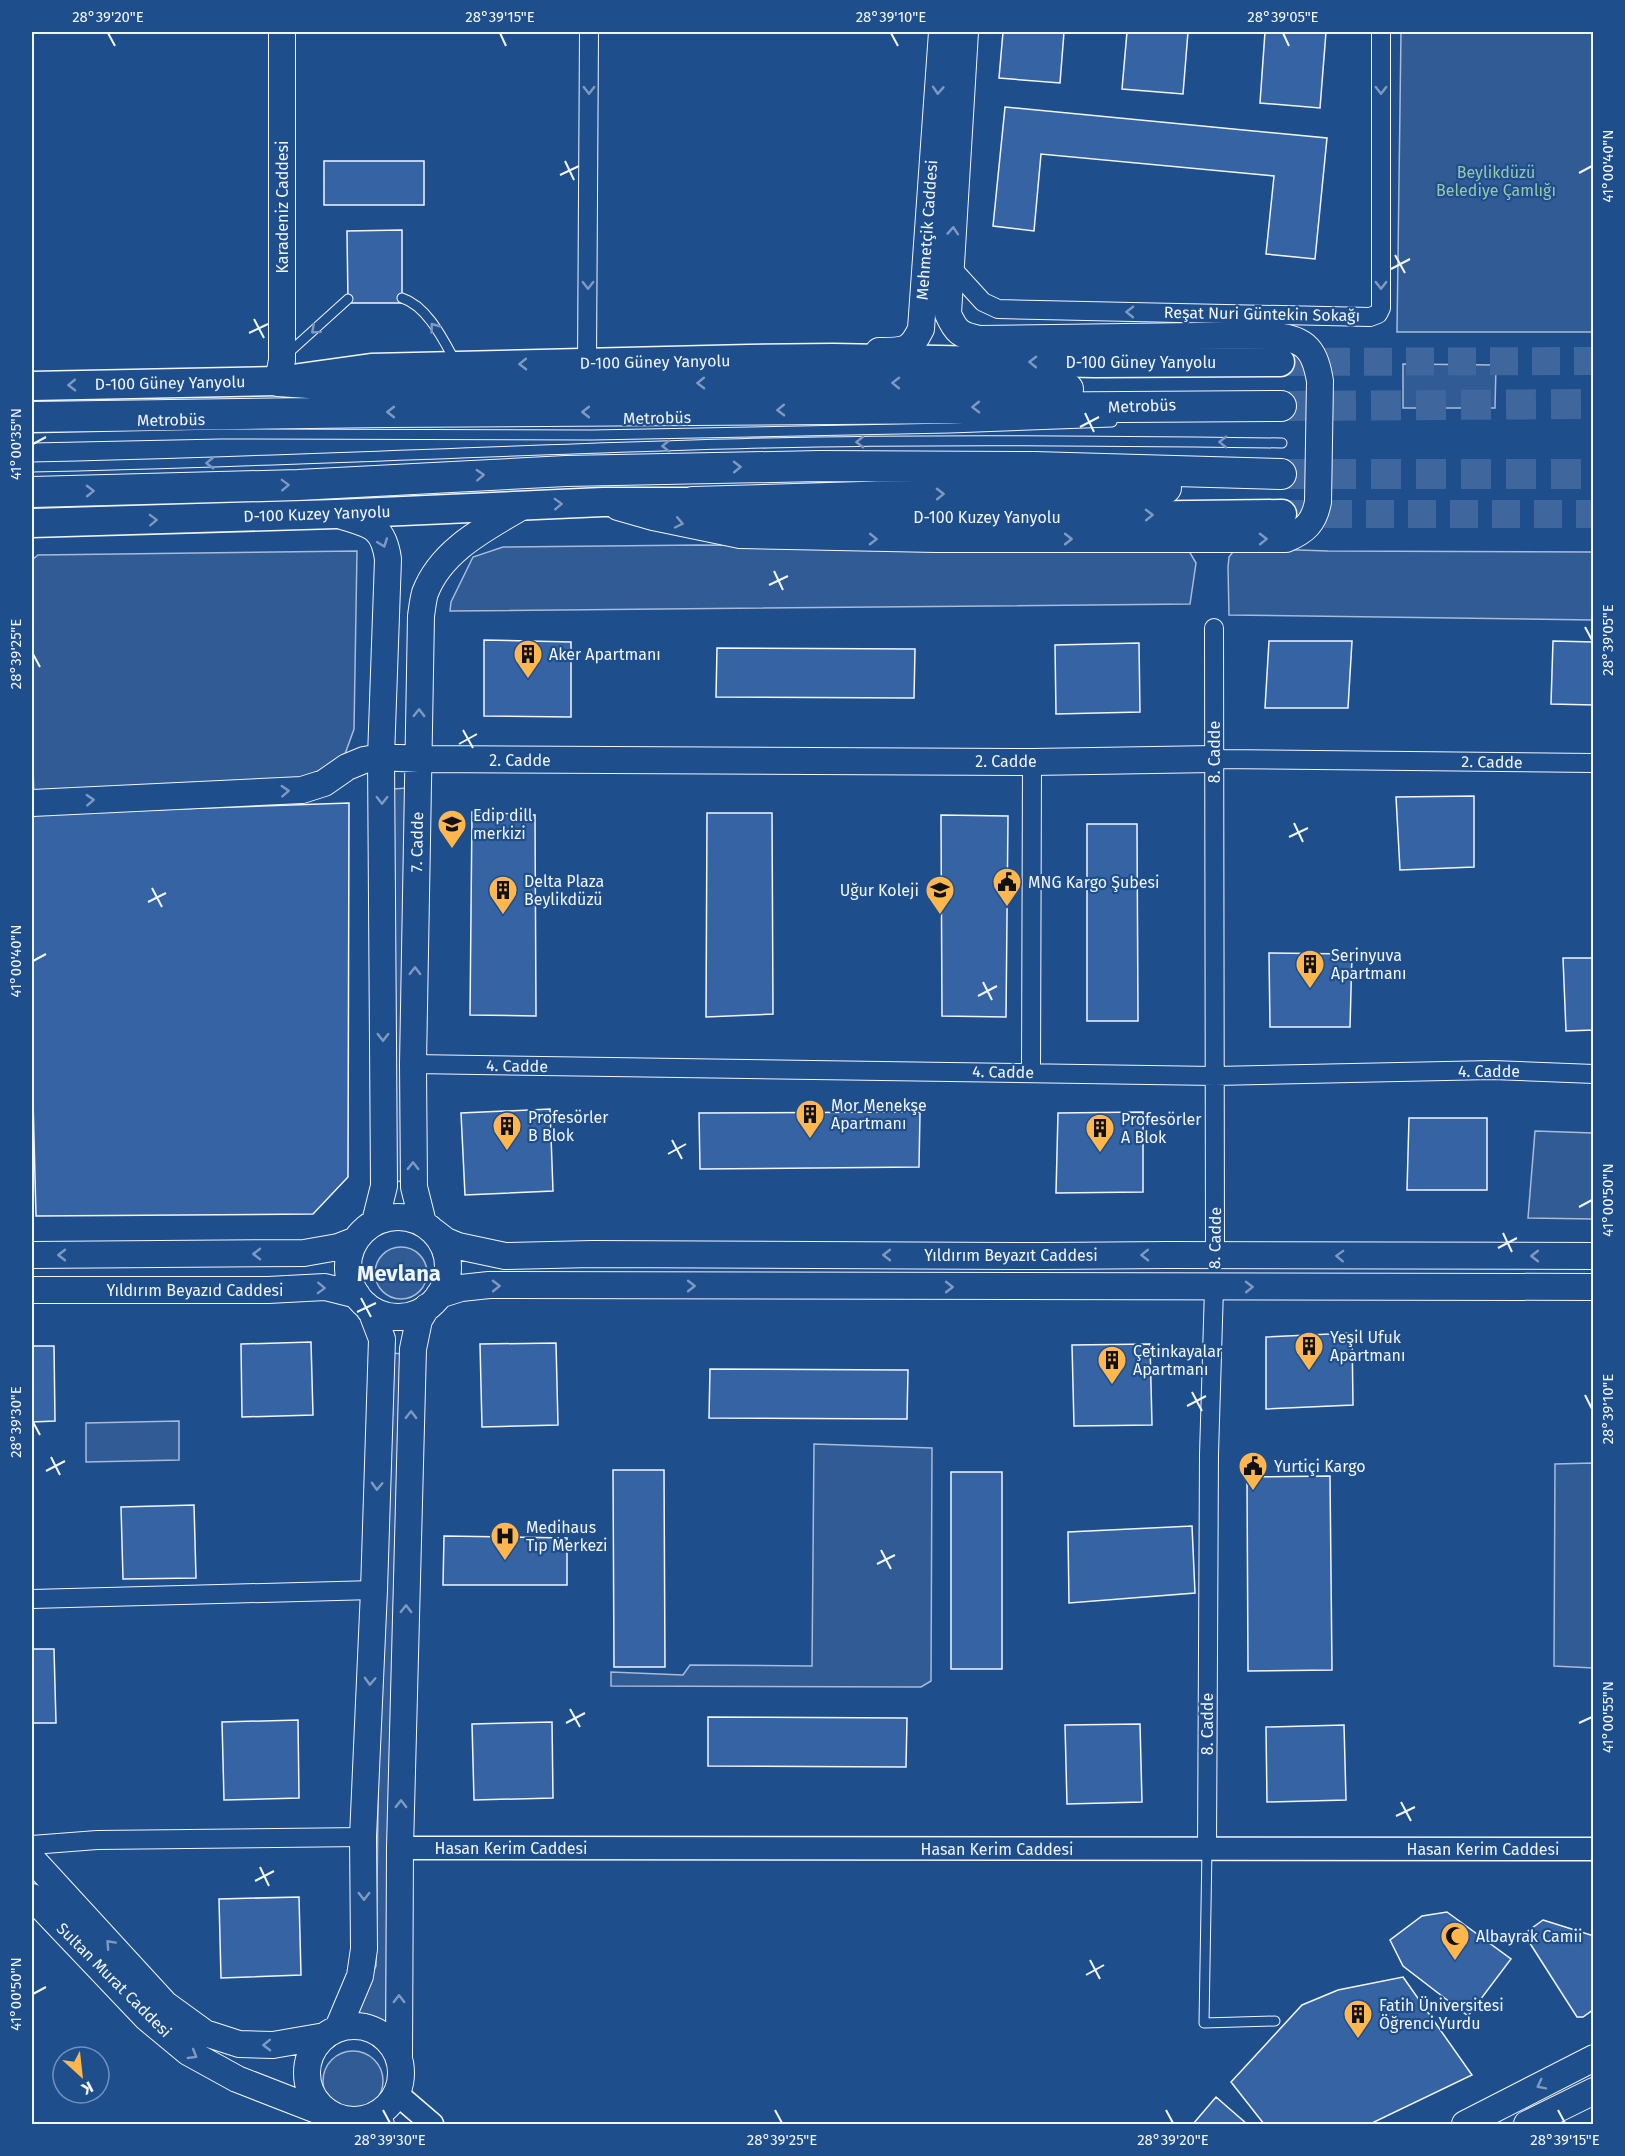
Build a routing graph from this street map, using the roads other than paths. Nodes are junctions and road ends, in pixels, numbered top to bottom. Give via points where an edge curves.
1 (282, 32) edge
2 (589, 32) edge
3 (942, 32) edge
4 (965, 32) edge
5 (1381, 32) edge
6 (950, 278) junction
7 (402, 298) dead end
8 (348, 299) dead end
9 (832, 358) junction
10 (1280, 362) tunnel mouth
11 (587, 364) junction
12 (458, 365) junction
13 (280, 371) junction
14 (32, 386) edge
15 (1274, 413) tunnel mouth
16 (1120, 414) junction
17 (32, 417) edge
18 (32, 438) edge
19 (1282, 443) dead end
20 (32, 467) edge
21 (1227, 473) junction
22 (1281, 474) tunnel mouth
23 (32, 492) edge
24 (603, 502) junction
25 (693, 502) junction
26 (523, 506) junction
27 (336, 514) junction
28 (1282, 514) tunnel mouth
29 (32, 523) edge
30 (1214, 628) dead end
31 (381, 757) junction
32 (419, 759) junction
33 (1214, 759) junction
34 (1032, 762) junction
35 (1593, 763) edge
36 (32, 803) edge
37 (413, 1064) junction
38 (1031, 1072) junction
39 (1593, 1074) edge
40 (1215, 1076) junction
41 (375, 1222) junction
42 (428, 1227) junction
43 (356, 1240) junction
44 (1215, 1254) junction
45 (32, 1255) edge
46 (1593, 1256) edge
47 (1593, 1287) edge
48 (1214, 1288) junction
49 (32, 1290) edge
50 (361, 1300) junction
51 (433, 1301) junction
52 (374, 1590) junction
53 (32, 1599) edge
54 (363, 1837) junction
55 (32, 1845) edge
56 (400, 1848) junction
57 (1207, 1849) junction
58 (1593, 1849) edge
59 (32, 1859) edge
60 (32, 1897) edge
61 (1275, 2021) dead end
62 (332, 2032) junction
63 (399, 2058) junction
64 (1593, 2058) edge
65 (1593, 2091) edge
66 (387, 2110) edge
67 (333, 2116) junction
68 (432, 2124) edge
69 (1466, 2124) edge
70 (1527, 2124) edge

1 - 13 main road, Karadeniz Caddesi
2 -> 11 street
3 -> 9 main road, Mehmetçik Caddesi via 921,329 914,343 901,351 846,353
6 -> 4 main road, Mehmetçik Caddesi
5 -> 6 street, Reşat Nuri Güntekin Sokağı via 1378,314 998,309
24 -> 6 main road, Mehmetçik Caddesi via 686,524 762,536 1286,539 1310,525 1318,502 1320,381 1317,366 1301,342 1269,335 979,339 964,336 948,314
12 -> 7 lane via 424,314 413,301
8 -> 13 lane
10 -> 9 main road, D-100 Güney Yanyolu
9 - 11 main road, D-100 Güney Yanyolu
11 -> 12 main road, D-100 Güney Yanyolu
12 - 13 main road, D-100 Güney Yanyolu
13 -> 14 main road, D-100 Güney Yanyolu
16 -> 13 highway via 1090,394 1061,387 782,382 353,386
15 - 16 highway
16 -> 17 highway via 276,412
16 - 18 lane, Metrobüs via 950,428 592,435
19 -> 20 lane, Metrobüs via 770,443
21 - 22 highway
23 -> 21 highway via 798,466
25 -> 21 highway via 1144,490 1178,487
24 - 25 main road, D-100 Kuzey Yanyolu
26 -> 24 main road, D-100 Kuzey Yanyolu
25 -> 28 main road, D-100 Kuzey Yanyolu via 815,516
26 - 27 main road, D-100 Kuzey Yanyolu
32 -> 26 main road, 7. Cadde via 421,616 425,593 453,552
29 -> 27 main road, D-100 Kuzey Yanyolu
27 -> 31 main road, 7. Cadde via 370,526 381,534 386,545
30 - 33 street, 8. Cadde
31 - 32 main road, 2. Cadde
36 -> 31 main road via 302,790 324,783 347,767
31 -> 41 main road, 7. Cadde via 384,1186
32 - 34 main road, 2. Cadde
37 -> 32 main road, 7. Cadde
33 - 34 main road, 2. Cadde
33 - 35 street, 2. Cadde
33 - 40 street, 8. Cadde
34 - 38 street
37 - 38 street, 4. Cadde
42 -> 37 main road, 7. Cadde via 414,1187
38 - 40 street, 4. Cadde
39 - 40 street, 4. Cadde via 1492,1070
40 - 44 street, 8. Cadde
41 - 42 main road via 399,1217
41 - 43 main road
44 -> 42 main road, Yıldırım Beyazıt Caddesi via 505,1256 458,1246
42 - 51 main road via 444,1249 448,1269 445,1283
43 -> 45 main road via 304,1253
43 - 50 main road via 348,1267 350,1281
46 -> 44 main road, Yıldırım Beyazıt Caddesi
44 - 48 main road, 8. Cadde
48 -> 47 main road, Yıldırım Beyazıt Caddesi
51 -> 48 main road, Yıldırım Beyazıt Caddesi via 461,1288 489,1285
48 - 57 street, 8. Cadde
49 -> 50 main road, Yıldırım Beyazıd Caddesi via 325,1287
50 - 51 main road via 380,1313 396,1317 412,1315
50 -> 52 main road via 372,1313 382,1339
56 -> 51 main road via 413,1349 419,1320
52 - 53 street
52 -> 54 main road
54 - 55 street via 97,1840
54 -> 62 main road via 364,1949 360,1976
56 - 57 street, Hasan Kerim Caddesi
63 -> 56 main road
57 - 58 street, Hasan Kerim Caddesi
57 - 61 lane via 1204,2024
62 -> 59 main road, Sultan Murat Caddesi via 273,2045 239,2044 205,2033 165,2004
60 -> 67 main road, Sultan Murat Caddesi via 147,2018 188,2052 237,2079
62 - 63 main road via 353,2026 375,2031 392,2045
62 - 67 main road via 314,2047 307,2078 310,2093
63 - 66 main road via 401,2073
64 -> 69 main road
65 - 70 main road
66 - 67 main road via 357,2121
66 - 68 street

